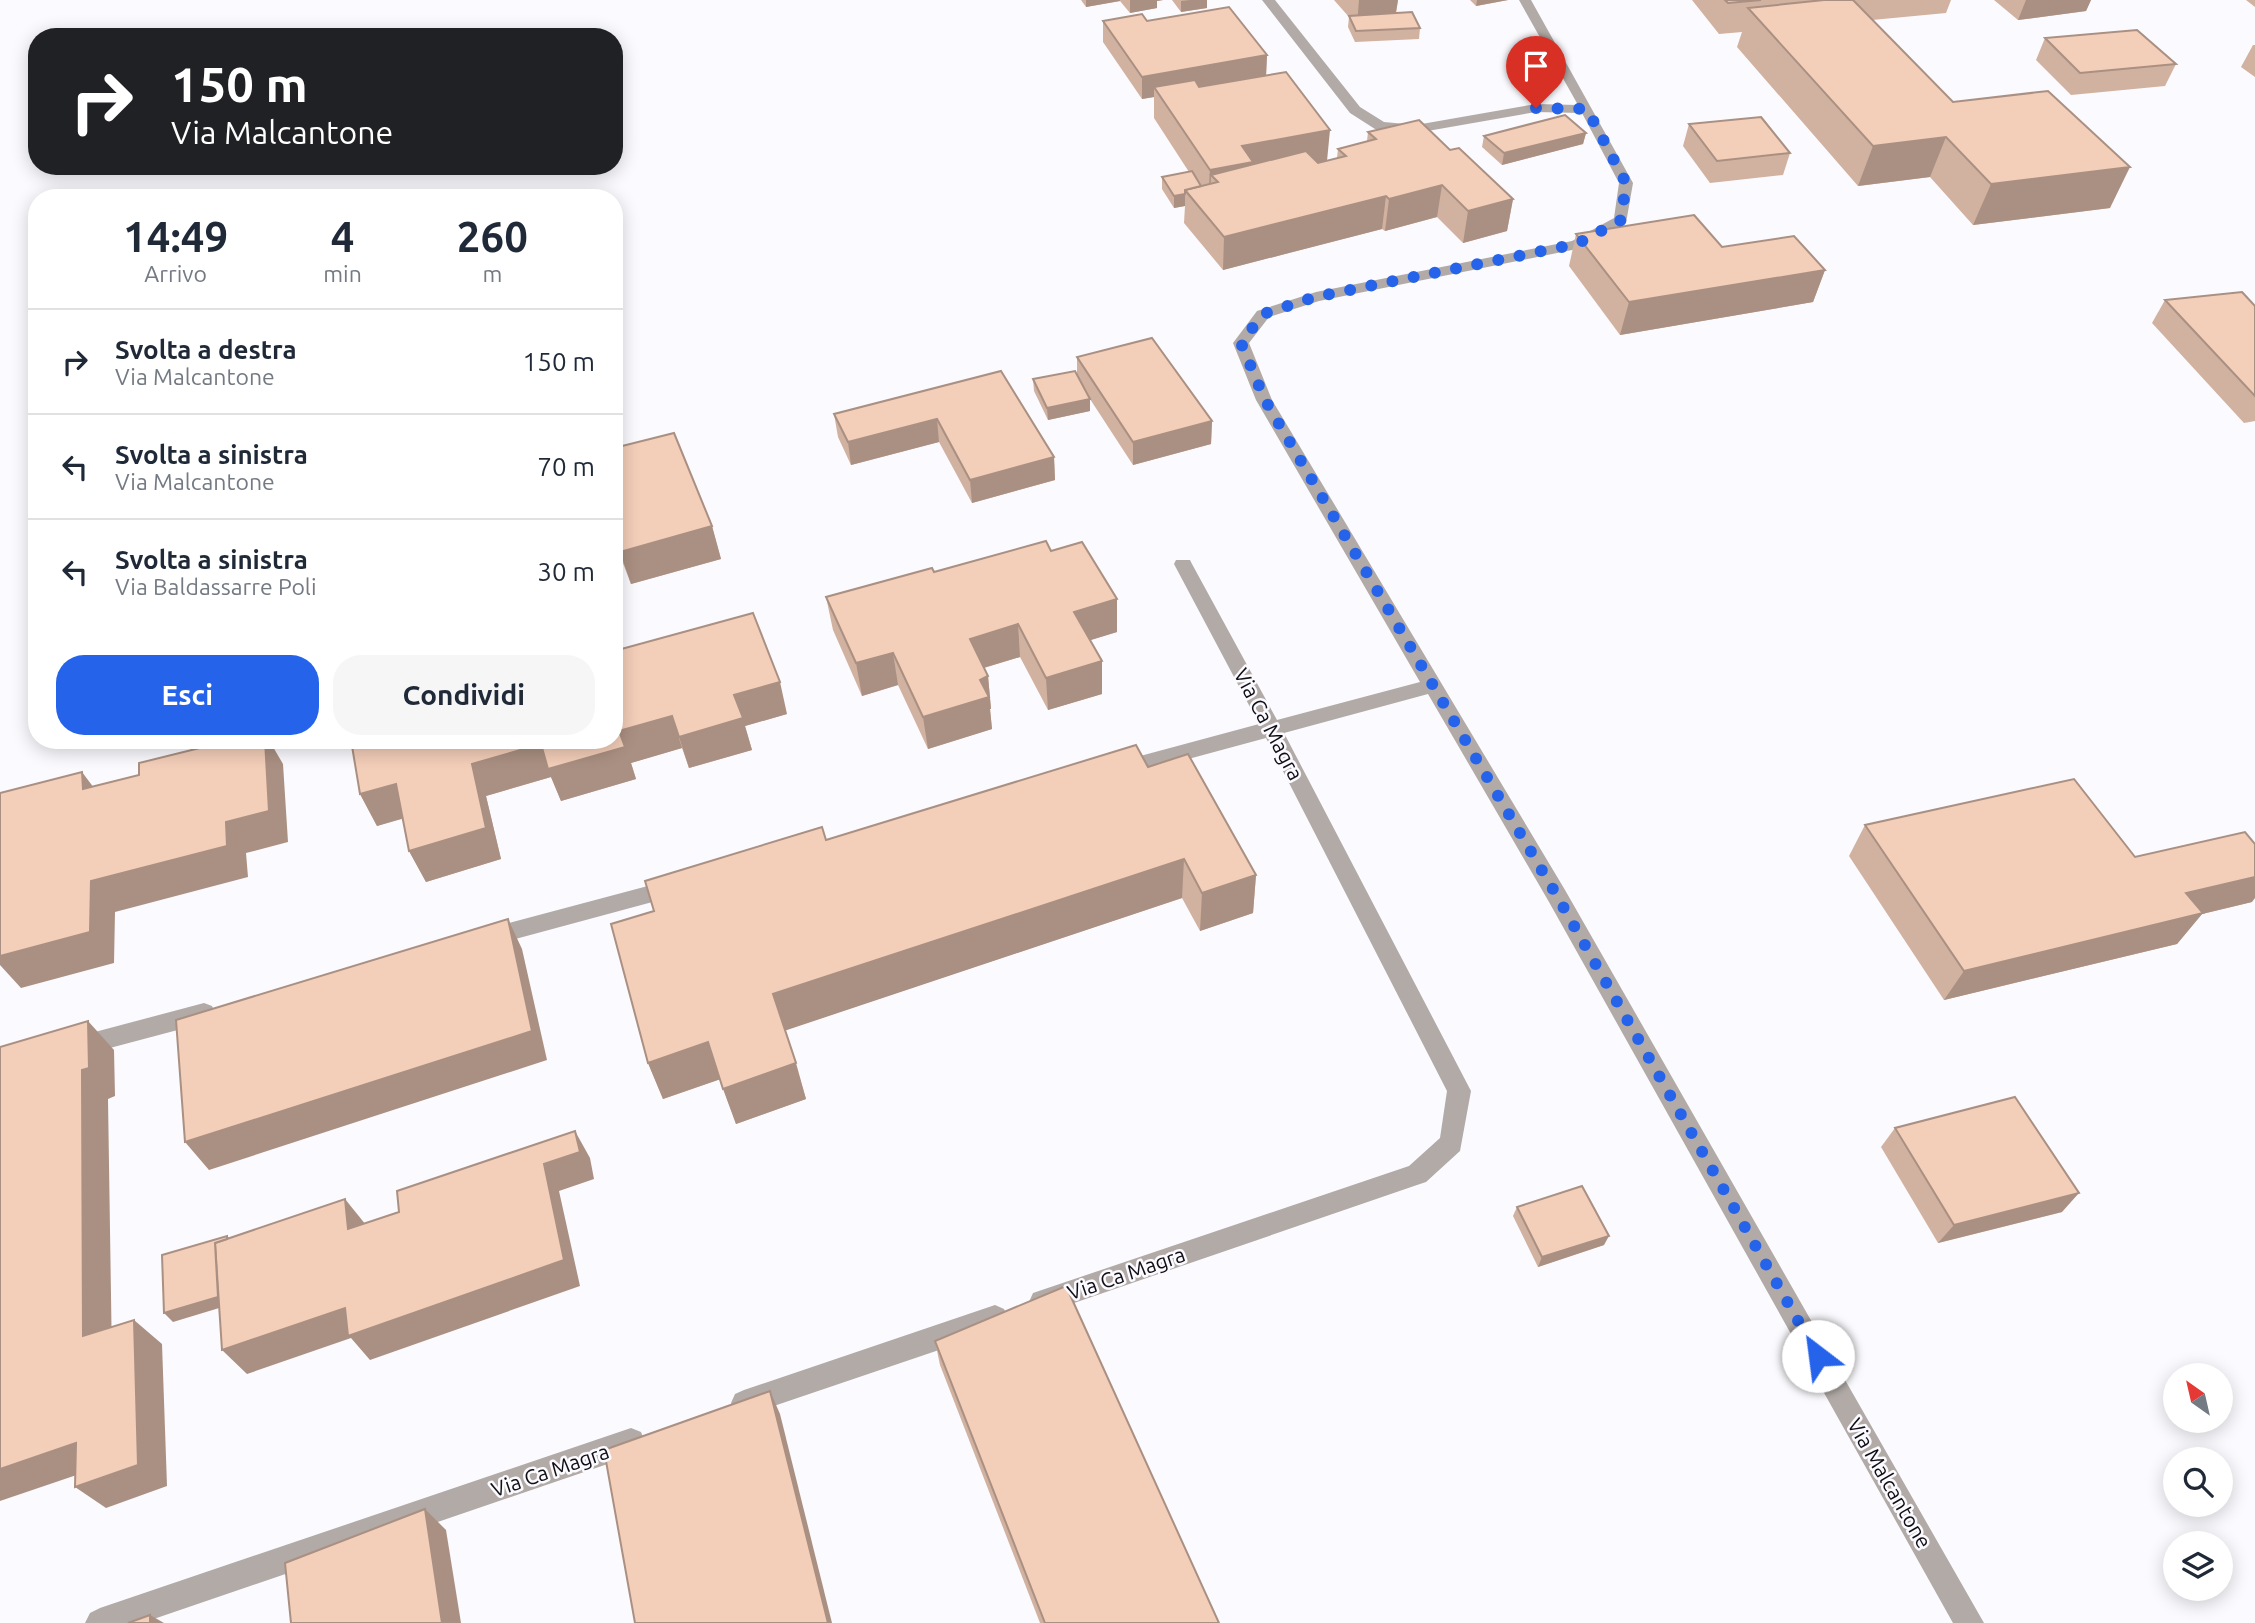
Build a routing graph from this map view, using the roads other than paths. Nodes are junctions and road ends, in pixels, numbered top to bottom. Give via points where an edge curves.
1 (1268, 0) edge
2 (1525, 0) edge
3 (1587, 109) junction
4 (1183, 564) dead end
5 (1432, 687) junction
6 (1272, 729) junction
7 (1098, 775) edge
8 (696, 882) edge
9 (469, 943) edge
10 (228, 1007) edge
11 (54, 1053) edge
12 (719, 1412) edge
13 (653, 1434) edge
14 (100, 1623) edge
15 (1969, 1623) edge

1 - 3 street via 1355,110 1380,126 1416,129 1536,108
2 - 3 street, Via Malcantone
3 - 5 street, Via Malcantone via 1626,183 1621,220 1577,244 1315,297 1263,314 1241,343 1265,400
4 - 6 street, Via Ca Magra
5 - 6 street
5 - 15 street, Via Malcantone via 1557,896
6 - 7 street
6 - 12 street, Via Ca Magra via 1459,1091 1451,1143 1417,1174
8 - 9 street
10 - 11 street
13 - 14 street, Via Ca Magra

